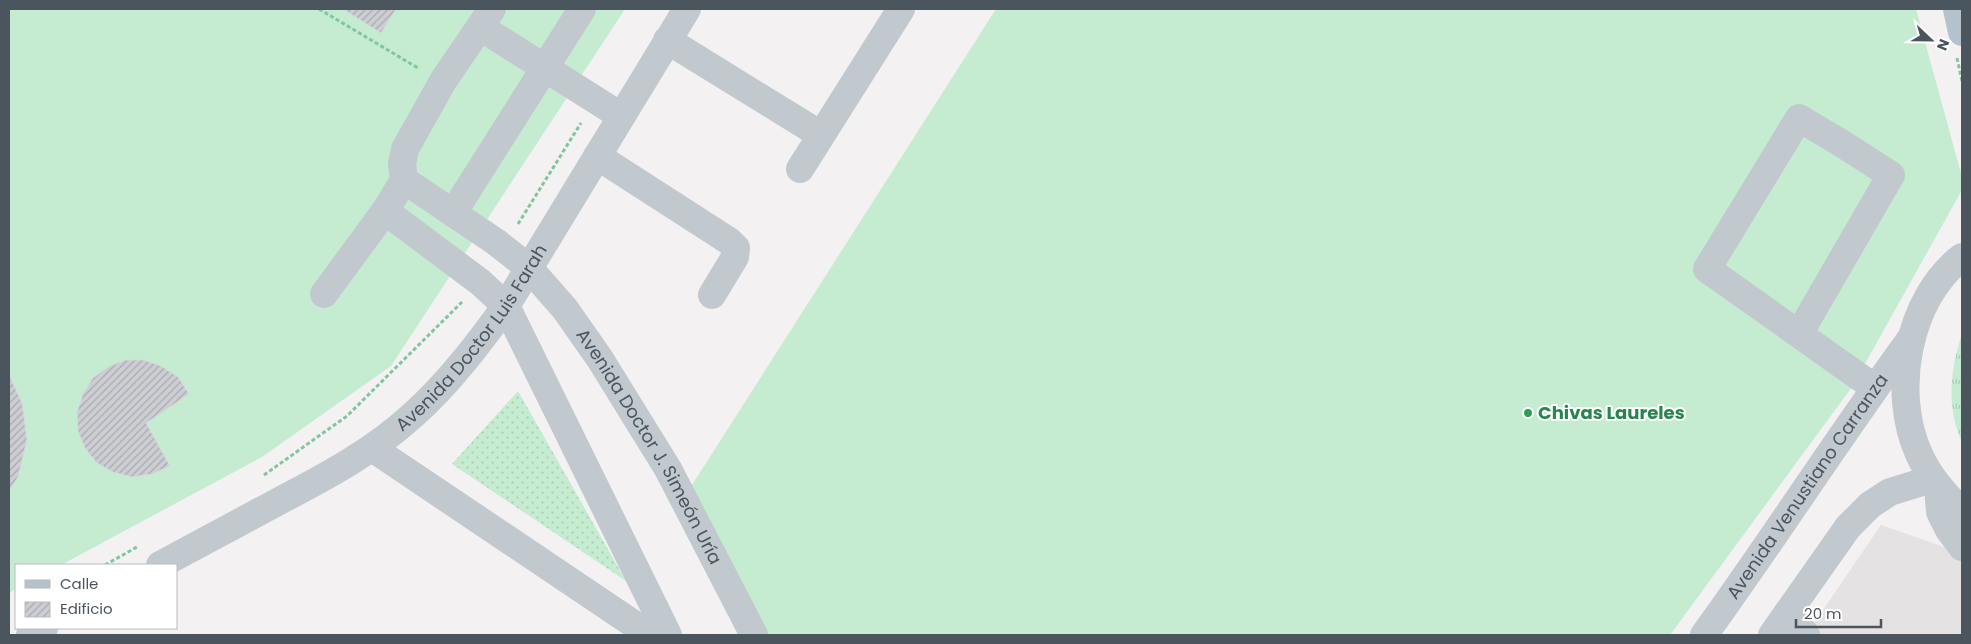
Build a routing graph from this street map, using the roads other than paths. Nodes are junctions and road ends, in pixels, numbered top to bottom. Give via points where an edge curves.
1 (582, 9) edge
2 (687, 9) edge
3 (901, 9) edge
4 (1957, 9) edge
5 (486, 18) edge
6 (1962, 32) edge
7 (667, 40) junction
8 (544, 68) junction
9 (621, 116) junction
10 (821, 135) junction
11 (597, 156) junction
12 (800, 169) dead end
13 (404, 180) junction
14 (385, 211) junction
15 (453, 213) junction
16 (1962, 257) edge
17 (529, 268) junction
18 (324, 294) dead end
19 (712, 295) dead end
20 (506, 306) junction
21 (1799, 334) junction
22 (1912, 337) junction
23 (1874, 388) junction
24 (372, 448) junction
25 (1935, 483) junction
26 (1962, 512) edge
27 (1962, 547) edge
28 (162, 564) edge
29 (1789, 612) junction
30 (42, 629) edge
31 (30, 635) edge
32 (650, 635) edge
33 (668, 635) edge
34 (754, 635) edge
35 (1704, 635) edge
36 (1772, 635) edge
37 (1806, 635) edge

1 - 8 street
2 - 7 street, Avenida Doctor Luis Farah
3 - 10 street
4 - 6 main road
5 - 8 street
5 - 13 street via 443,81 405,148
7 - 9 street, Avenida Doctor Luis Farah
7 - 10 street
8 - 9 street
8 - 15 street
9 - 11 street, Avenida Doctor Luis Farah
10 - 12 street
11 - 17 street, Avenida Doctor Luis Farah
11 - 19 street via 736,248 735,257
13 - 14 street
13 - 15 street, Avenida Doctor J. Simeón Uría
14 - 18 street
14 - 20 street via 480,282
15 - 17 street, Avenida Doctor J. Simeón Uría
16 - 22 street via 1939,282 1923,307
17 - 20 street, Avenida Doctor Luis Farah
17 - 34 street, Avenida Doctor J. Simeón Uría via 565,309 600,359 668,469
20 - 24 street, Avenida Doctor Luis Farah via 442,386 413,416
20 - 33 street
21 - 21 street via 1891,175 1799,118 1707,269
21 - 23 street
22 - 23 street, Avenida Venustiano Carranza
22 - 25 street via 1905,372 1907,414 1918,453
23 - 35 street, Avenida Venustiano Carranza
24 - 28 street, Avenida Doctor Luis Farah
24 - 32 street
25 - 26 street
25 - 27 street via 1940,512
25 - 29 street via 1890,492 1870,505 1848,527
29 - 36 street
29 - 37 street
30 - 31 street

